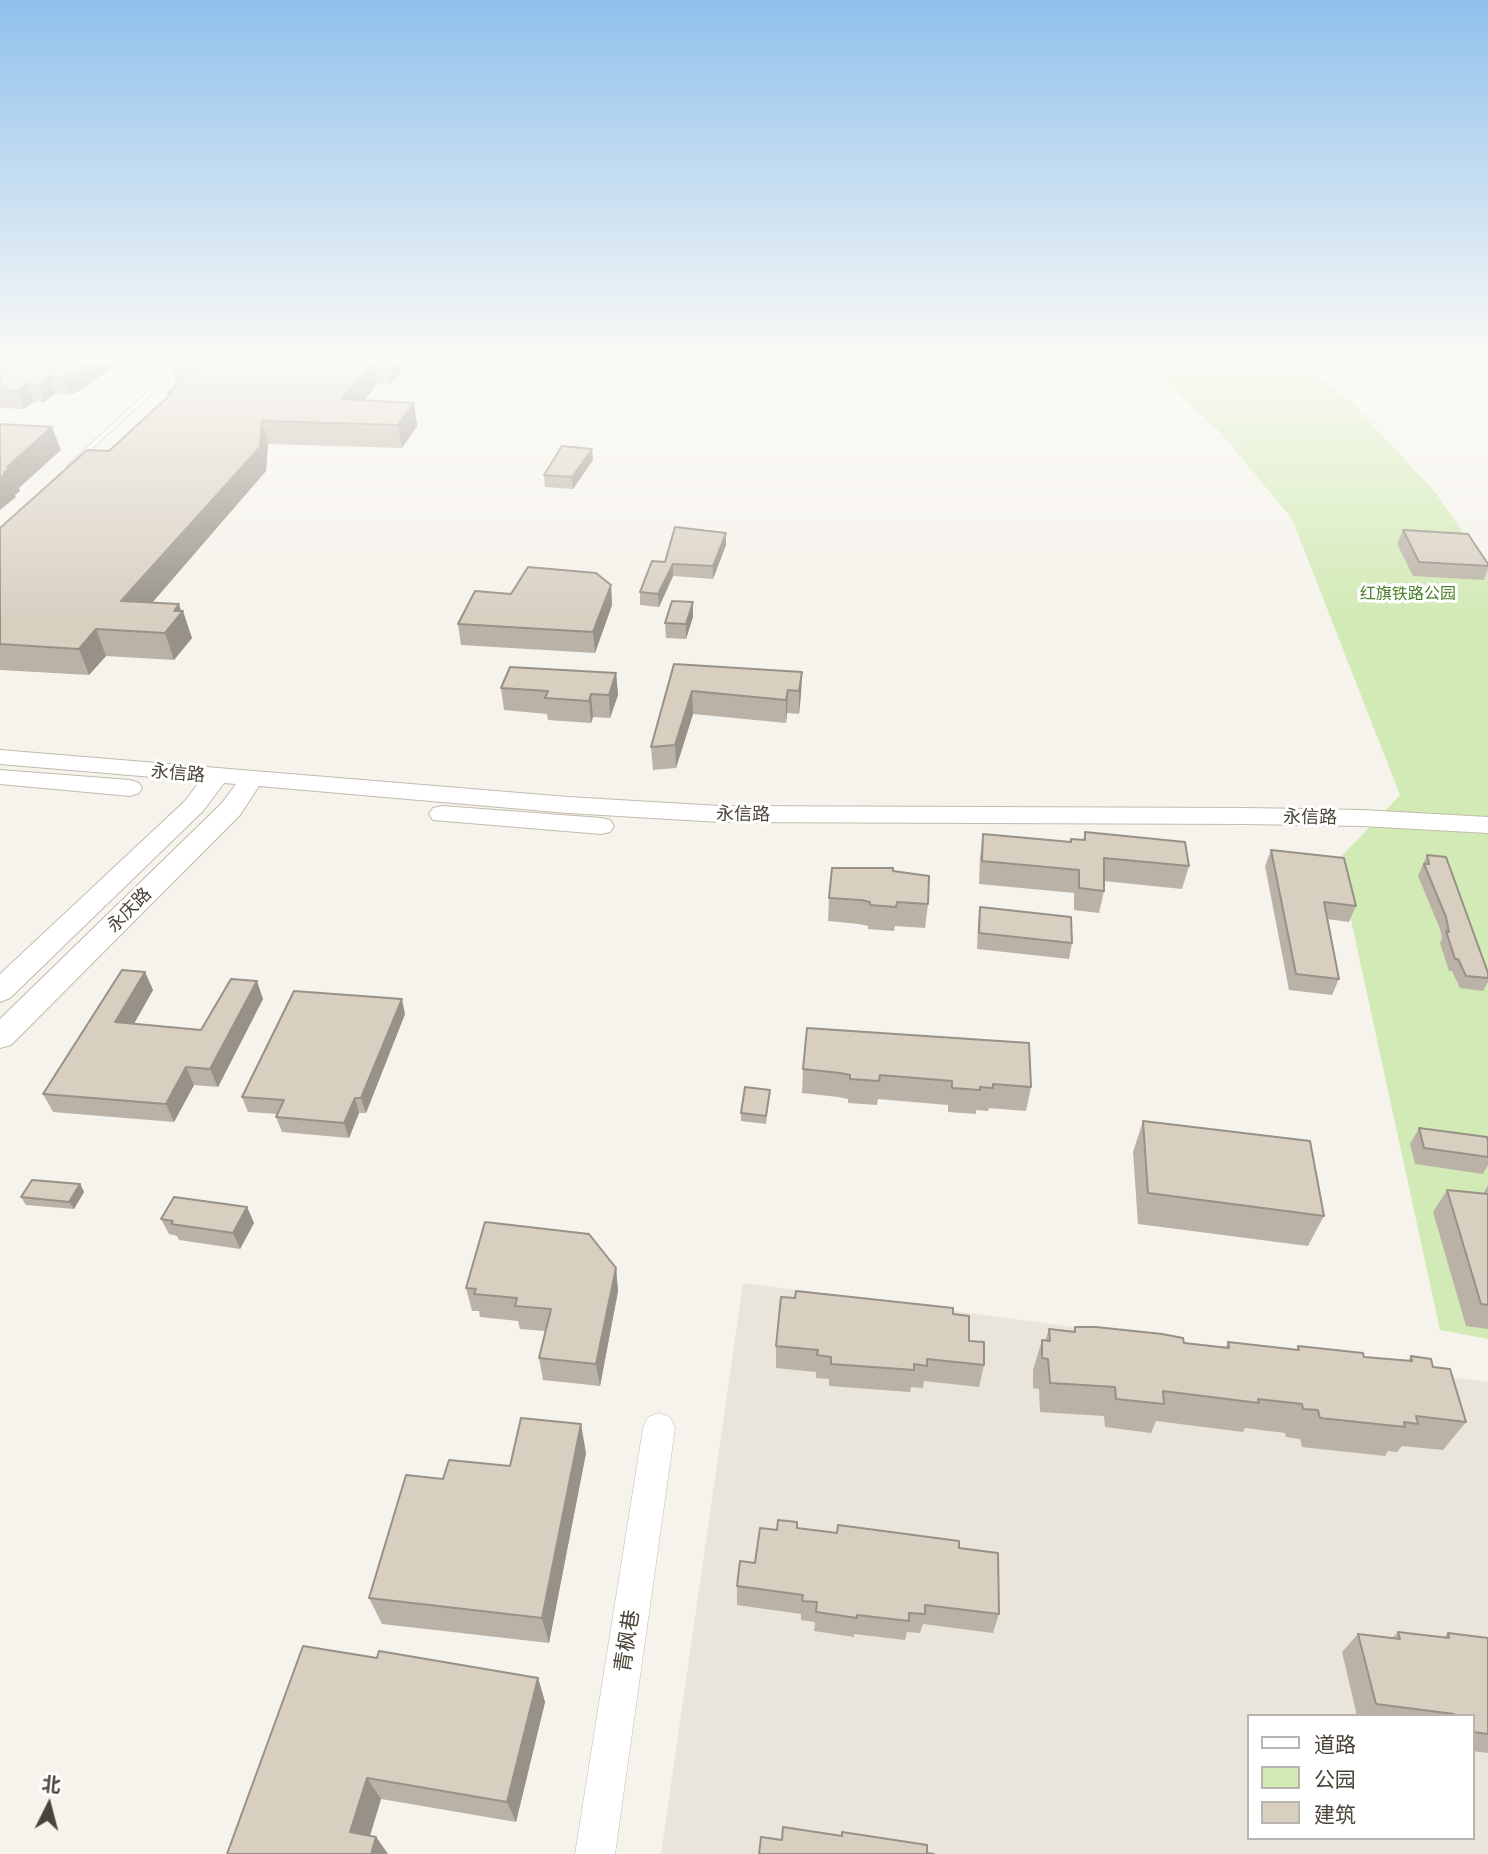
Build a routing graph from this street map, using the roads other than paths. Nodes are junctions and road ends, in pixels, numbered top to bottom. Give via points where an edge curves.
1 (91, 447) edge
2 (58, 477) edge
3 (0, 757) edge
4 (0, 777) edge
5 (210, 785) junction
6 (246, 788) junction
7 (1488, 825) edge
8 (1488, 842) edge
9 (0, 991) edge
10 (0, 1037) edge
11 (659, 1428) dead end
12 (595, 1854) edge

1 - 2 lane
3 - 5 street, 永信路
4 - 5 street, 永信路
5 - 6 street, 永信路
5 - 9 street, 永庆路 via 194,806
6 - 7 street, 永信路 via 720,814 1259,816
6 - 8 street, 永信路 via 606,826 1302,830
6 - 10 street, 永庆路 via 231,809
11 - 12 street, 青枫巷

